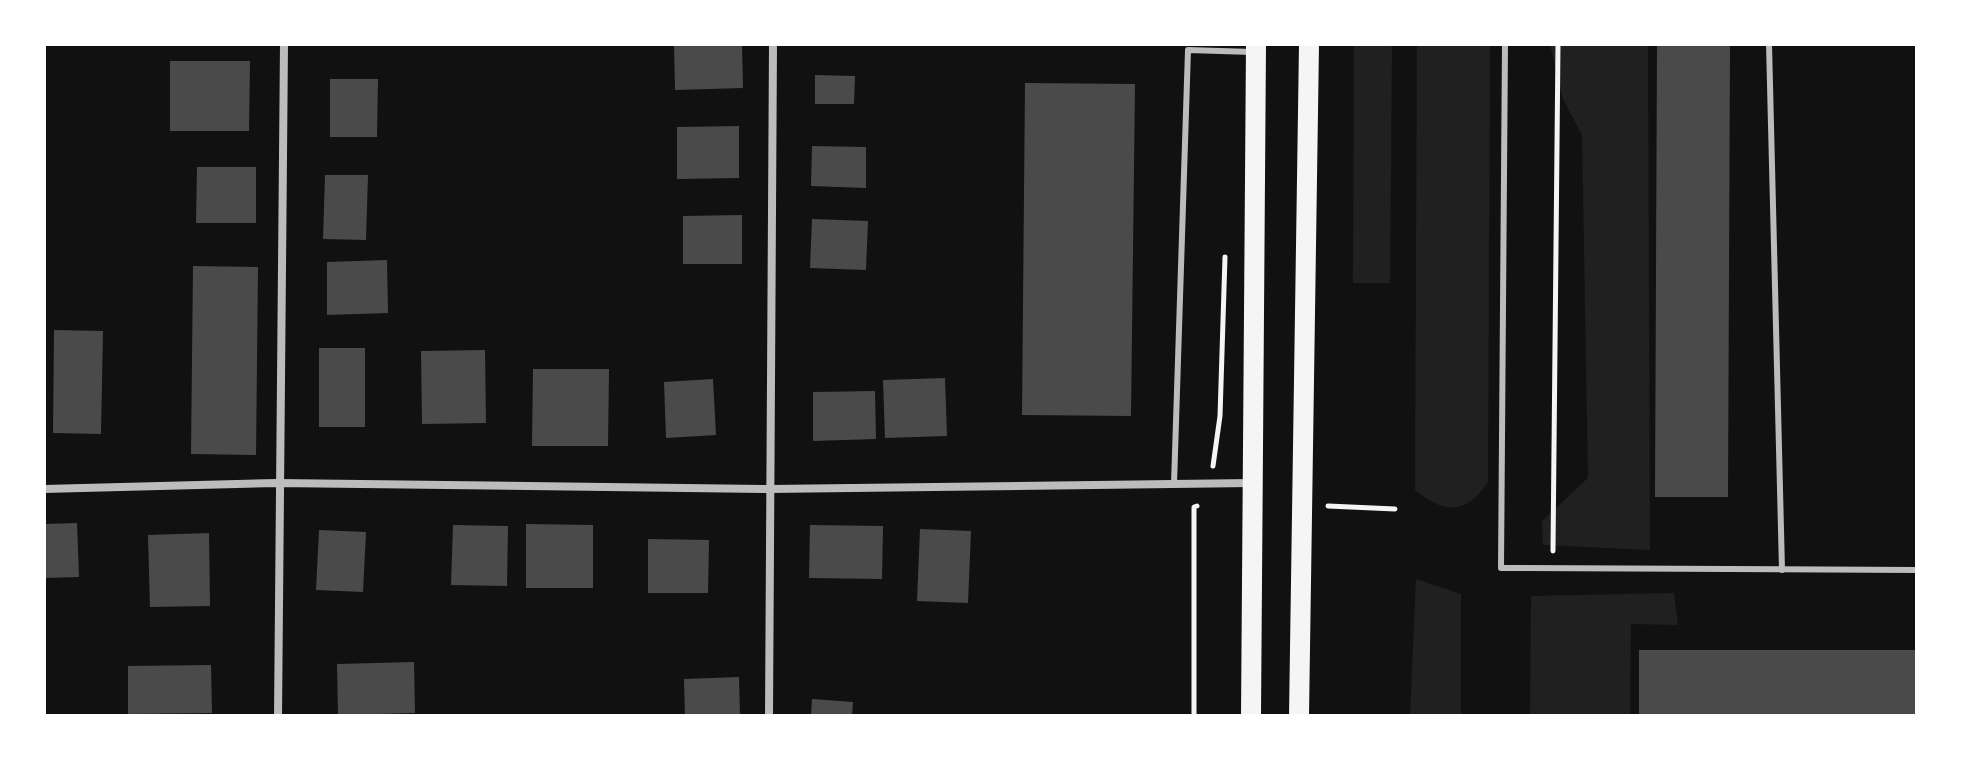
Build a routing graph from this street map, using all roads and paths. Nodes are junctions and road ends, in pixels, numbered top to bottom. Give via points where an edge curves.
1 (284, 44) edge
2 (773, 44) edge
3 (1309, 44) edge
4 (1505, 44) edge
5 (1558, 44) edge
6 (1769, 44) edge
7 (1256, 48) edge
8 (1225, 242) dead end
9 (277, 483) junction
10 (1253, 483) junction
11 (1174, 484) junction
12 (1211, 484) junction
13 (44, 489) edge
14 (769, 489) junction
15 (1553, 568) junction
16 (1782, 570) junction
17 (1917, 570) edge
18 (278, 716) edge
19 (769, 716) edge
20 (1194, 716) edge
21 (1251, 716) edge
22 (1299, 716) edge

1 - 9 street
2 - 14 street
3 - 22 main road
4 - 15 lane via 1501,568
5 - 15 path
6 - 16 lane
7 - 10 main road
7 - 11 lane via 1188,50
8 - 12 path via 1220,416
9 - 13 street
9 - 14 street
9 - 18 street
10 - 12 street
10 - 21 main road
11 - 12 street
11 - 14 street
12 - 20 path via 1211,502 1194,507
14 - 19 street
15 - 16 lane
16 - 17 lane

